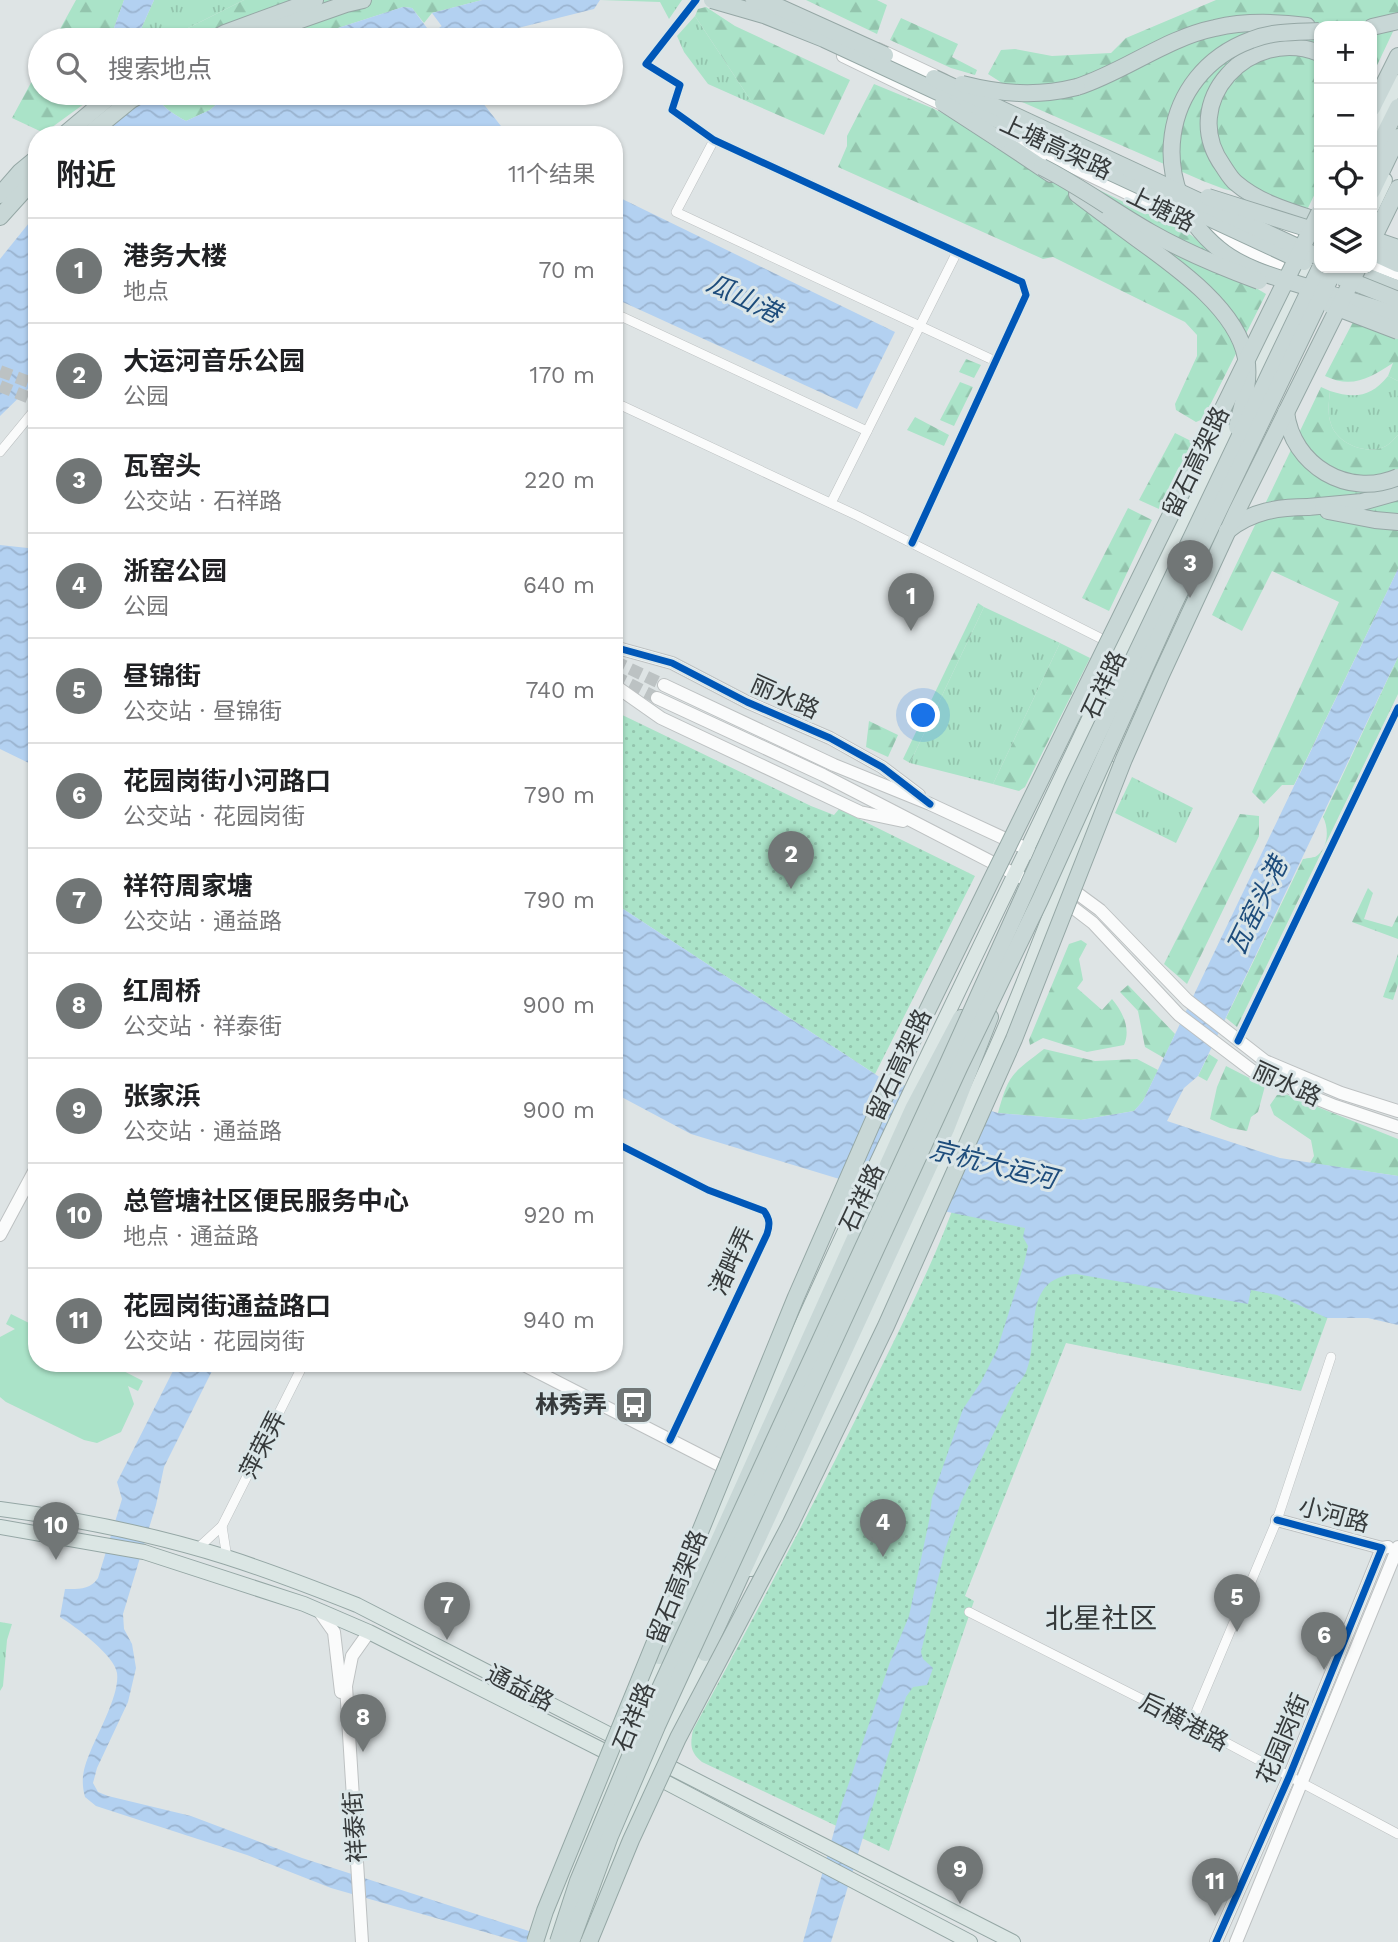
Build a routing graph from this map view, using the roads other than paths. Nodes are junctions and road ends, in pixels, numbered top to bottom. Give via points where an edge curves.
1 (315, 0) edge
2 (363, 0) edge
3 (696, 0) edge
4 (712, 0) edge
5 (742, 0) edge
6 (754, 0) edge
7 (778, 0) edge
8 (1398, 21) edge
9 (1377, 26) edge
10 (239, 28) edge
11 (277, 28) edge
12 (1314, 29) edge
13 (1314, 30) edge
14 (1314, 52) edge
15 (1398, 56) edge
16 (919, 71) junction
17 (901, 74) junction
18 (1398, 82) edge
19 (1377, 98) edge
20 (100, 105) edge
21 (125, 105) edge
22 (1398, 107) edge
23 (1377, 125) edge
24 (75, 126) edge
25 (99, 126) edge
26 (1398, 137) edge
27 (714, 140) junction
28 (1377, 149) edge
29 (1398, 154) edge
30 (28, 165) edge
31 (1042, 167) junction
32 (1377, 181) edge
33 (28, 186) edge
34 (1166, 186) junction
35 (1398, 188) edge
36 (0, 195) edge
37 (1377, 197) edge
38 (0, 218) edge
39 (1314, 219) edge
40 (1314, 223) edge
41 (1377, 230) edge
42 (1314, 241) edge
43 (1314, 241) edge
44 (1314, 241) edge
45 (1377, 242) edge
46 (1398, 248) edge
47 (957, 252) junction
48 (1377, 254) edge
49 (1398, 264) edge
50 (1377, 266) edge
51 (1312, 270) edge
52 (1333, 273) edge
53 (1341, 273) edge
54 (1356, 273) edge
55 (1357, 273) edge
56 (1398, 274) edge
57 (1333, 285) junction
58 (1398, 289) edge
59 (1398, 300) edge
60 (1398, 313) edge
61 (623, 317) edge
62 (919, 326) junction
63 (1398, 331) edge
64 (1294, 351) junction
65 (995, 361) junction
66 (623, 406) edge
67 (28, 418) edge
68 (867, 431) junction
69 (0, 452) edge
70 (1225, 469) junction
71 (1398, 477) edge
72 (1398, 492) edge
73 (831, 503) junction
74 (1308, 507) junction
75 (1398, 522) edge
76 (912, 543) junction
77 (1173, 606) junction
78 (623, 649) edge
79 (1122, 649) junction
80 (664, 685) tunnel mouth
81 (623, 691) edge
82 (657, 698) tunnel mouth
83 (1398, 708) edge
84 (930, 804) junction
85 (919, 824) junction
86 (1027, 849) junction
87 (1014, 874) junction
88 (1060, 889) junction
89 (995, 958) junction
90 (1002, 982) junction
91 (1238, 1041) junction
92 (1398, 1111) edge
93 (1398, 1127) edge
94 (623, 1147) edge
95 (28, 1183) edge
96 (0, 1235) edge
97 (1331, 1357) dead end
98 (299, 1372) edge
99 (538, 1372) edge
100 (670, 1440) junction
101 (735, 1472) junction
102 (0, 1509) edge
103 (1277, 1520) junction
104 (222, 1526) junction
105 (0, 1527) edge
106 (1398, 1546) edge
107 (1382, 1548) junction
108 (197, 1549) junction
109 (227, 1558) junction
110 (1396, 1562) edge
111 (316, 1609) junction
112 (970, 1612) dead end
113 (369, 1632) junction
114 (705, 1653) junction
115 (659, 1656) junction
116 (460, 1657) junction
117 (426, 1660) junction
118 (347, 1712) junction
119 (1191, 1724) junction
120 (624, 1742) junction
121 (617, 1758) junction
122 (653, 1759) junction
123 (646, 1773) junction
124 (1294, 1780) junction
125 (1398, 1834) edge
126 (551, 1939) edge
127 (362, 1942) edge
128 (535, 1942) edge
129 (571, 1942) edge
130 (580, 1942) edge
131 (589, 1942) edge
132 (970, 1942) edge
133 (1013, 1942) edge
134 (1216, 1942) edge
135 (1236, 1942) edge

1 - 10 highway
2 - 11 highway
3 - 27 street via 646,64 680,85 672,110
4 - 17 highway, 上塘高架路, bridge via 764,15
5 - 51 main road, 上塘路 via 822,46 1250,252
6 - 16 highway, 上塘高架路, bridge
7 - 42 main road, 上塘路 via 1133,170
8 - 9 highway
12 - 16 highway, bridge via 1276,24 1215,28 1094,82 1041,94 977,88
13 - 60 highway, bridge via 1251,40 1223,55 1198,77 1173,128 1170,158 1174,182 1198,229 1221,251 1276,277
14 - 39 highway via 1293,46 1273,48 1238,64 1211,103 1208,125 1218,160 1234,182 1257,197
15 - 19 highway
16 - 34 highway, 上塘高架路, bridge
17 - 31 highway, bridge
17 - 59 highway, 上塘高架路, bridge via 1297,259
18 - 23 main road
20 - 24 highway
21 - 25 highway
22 - 28 highway
26 - 32 highway
27 - 47 street
27 - 62 street via 676,212
29 - 37 main road
30 - 36 highway
31 - 63 highway, bridge via 1213,265
31 - 70 highway, bridge via 1208,295 1232,321 1247,360 1245,396
33 - 38 highway
34 - 43 highway, bridge via 1215,198
34 - 44 highway, 上塘高架路, bridge
35 - 41 highway
40 - 128 highway, 留石高架路, bridge via 874,1119 785,1322
45 - 46 highway
47 - 62 street
47 - 65 street via 1021,282 1026,295
48 - 49 highway
50 - 56 main road
51 - 57 main road, 上塘路
51 - 70 highway, 留石高架路, bridge
51 - 79 main road, 石祥路 via 1210,462
52 - 64 highway, 留石高架路, bridge
53 - 57 main road, 石祥路
54 - 131 highway, bridge via 1155,688 1034,992 844,1417 678,1738
55 - 58 highway
57 - 60 main road, 上塘路
57 - 88 main road, 石祥路 via 1151,666
61 - 68 street
62 - 65 street
62 - 68 street
64 - 71 highway, bridge via 1284,400 1288,430 1304,455 1343,481 1367,484
64 - 77 highway, 留石高架路, bridge
65 - 76 street
66 - 73 street
67 - 69 street
68 - 73 street
70 - 89 highway, 留石高架路, bridge
72 - 74 highway via 1362,502
73 - 76 street
74 - 75 highway
74 - 77 highway, bridge via 1267,511 1235,524 1210,548
76 - 79 street
77 - 90 highway, 留石高架路, bridge
78 - 84 main road, 丽水路 via 672,663 830,738 883,767
79 - 86 main road, 石祥路
80 - 84 main road, 丽水路 via 834,765
81 - 85 main road, 丽水路 via 661,718 860,812
82 - 85 main road, 丽水路
83 - 91 street
84 - 86 main road, 丽水路
85 - 87 main road, 丽水路
86 - 87 main road, 石祥路
86 - 88 main road, 丽水路
87 - 88 main road, 丽水路
87 - 101 main road, 石祥路
88 - 91 main road, 丽水路 via 1100,910 1187,1000
88 - 93 main road, 丽水路 via 1180,1015 1258,1075
88 - 114 main road, 石祥路 via 980,1081 786,1505
89 - 115 highway, bridge via 913,1109 713,1554
89 - 126 highway, 留石高架路, bridge via 644,1723
90 - 114 highway, bridge via 946,1129
90 - 129 highway, 留石高架路, bridge via 657,1726
91 - 92 main road, 丽水路 via 1265,1061
94 - 100 street, 渚畔弄 via 769,1217 767,1234
95 - 96 main road
97 - 103 street
98 - 104 street, 萍荣弄
99 - 100 main road
100 - 101 main road
101 - 115 main road, 石祥路
102 - 108 main road, 通益路 via 103,1525
103 - 107 main road, 小河路
103 - 119 street
104 - 108 street, 萍荣弄
104 - 109 street
105 - 111 main road, 通益路 via 144,1552
106 - 107 main road, 小河路
106 - 110 main road, 花园岗街
107 - 110 main road, 小河路
107 - 124 main road, 花园岗街
108 - 109 main road, 通益路
109 - 116 main road, 通益路 via 357,1605
110 - 124 main road, 花园岗街
111 - 113 main road, 通益路
111 - 118 main road, 祥泰街 via 334,1632
112 - 119 street, 后横港路
113 - 117 main road, 通益路
113 - 118 main road, 祥泰街 via 350,1663
114 - 122 main road, 石祥路
115 - 120 main road, 石祥路
116 - 117 main road
116 - 120 main road, 通益路
117 - 121 main road, 通益路
118 - 127 main road, 祥泰街
119 - 124 street, 后横港路
120 - 121 main road, 石祥路
120 - 122 main road, 通益路
121 - 123 main road, 通益路
121 - 126 main road, 石祥路
122 - 123 main road, 石祥路
122 - 133 main road, 通益路
123 - 130 main road, 石祥路
123 - 132 main road, 通益路
124 - 125 street, 后横港路
124 - 134 main road, 花园岗街
124 - 135 main road, 花园岗街

